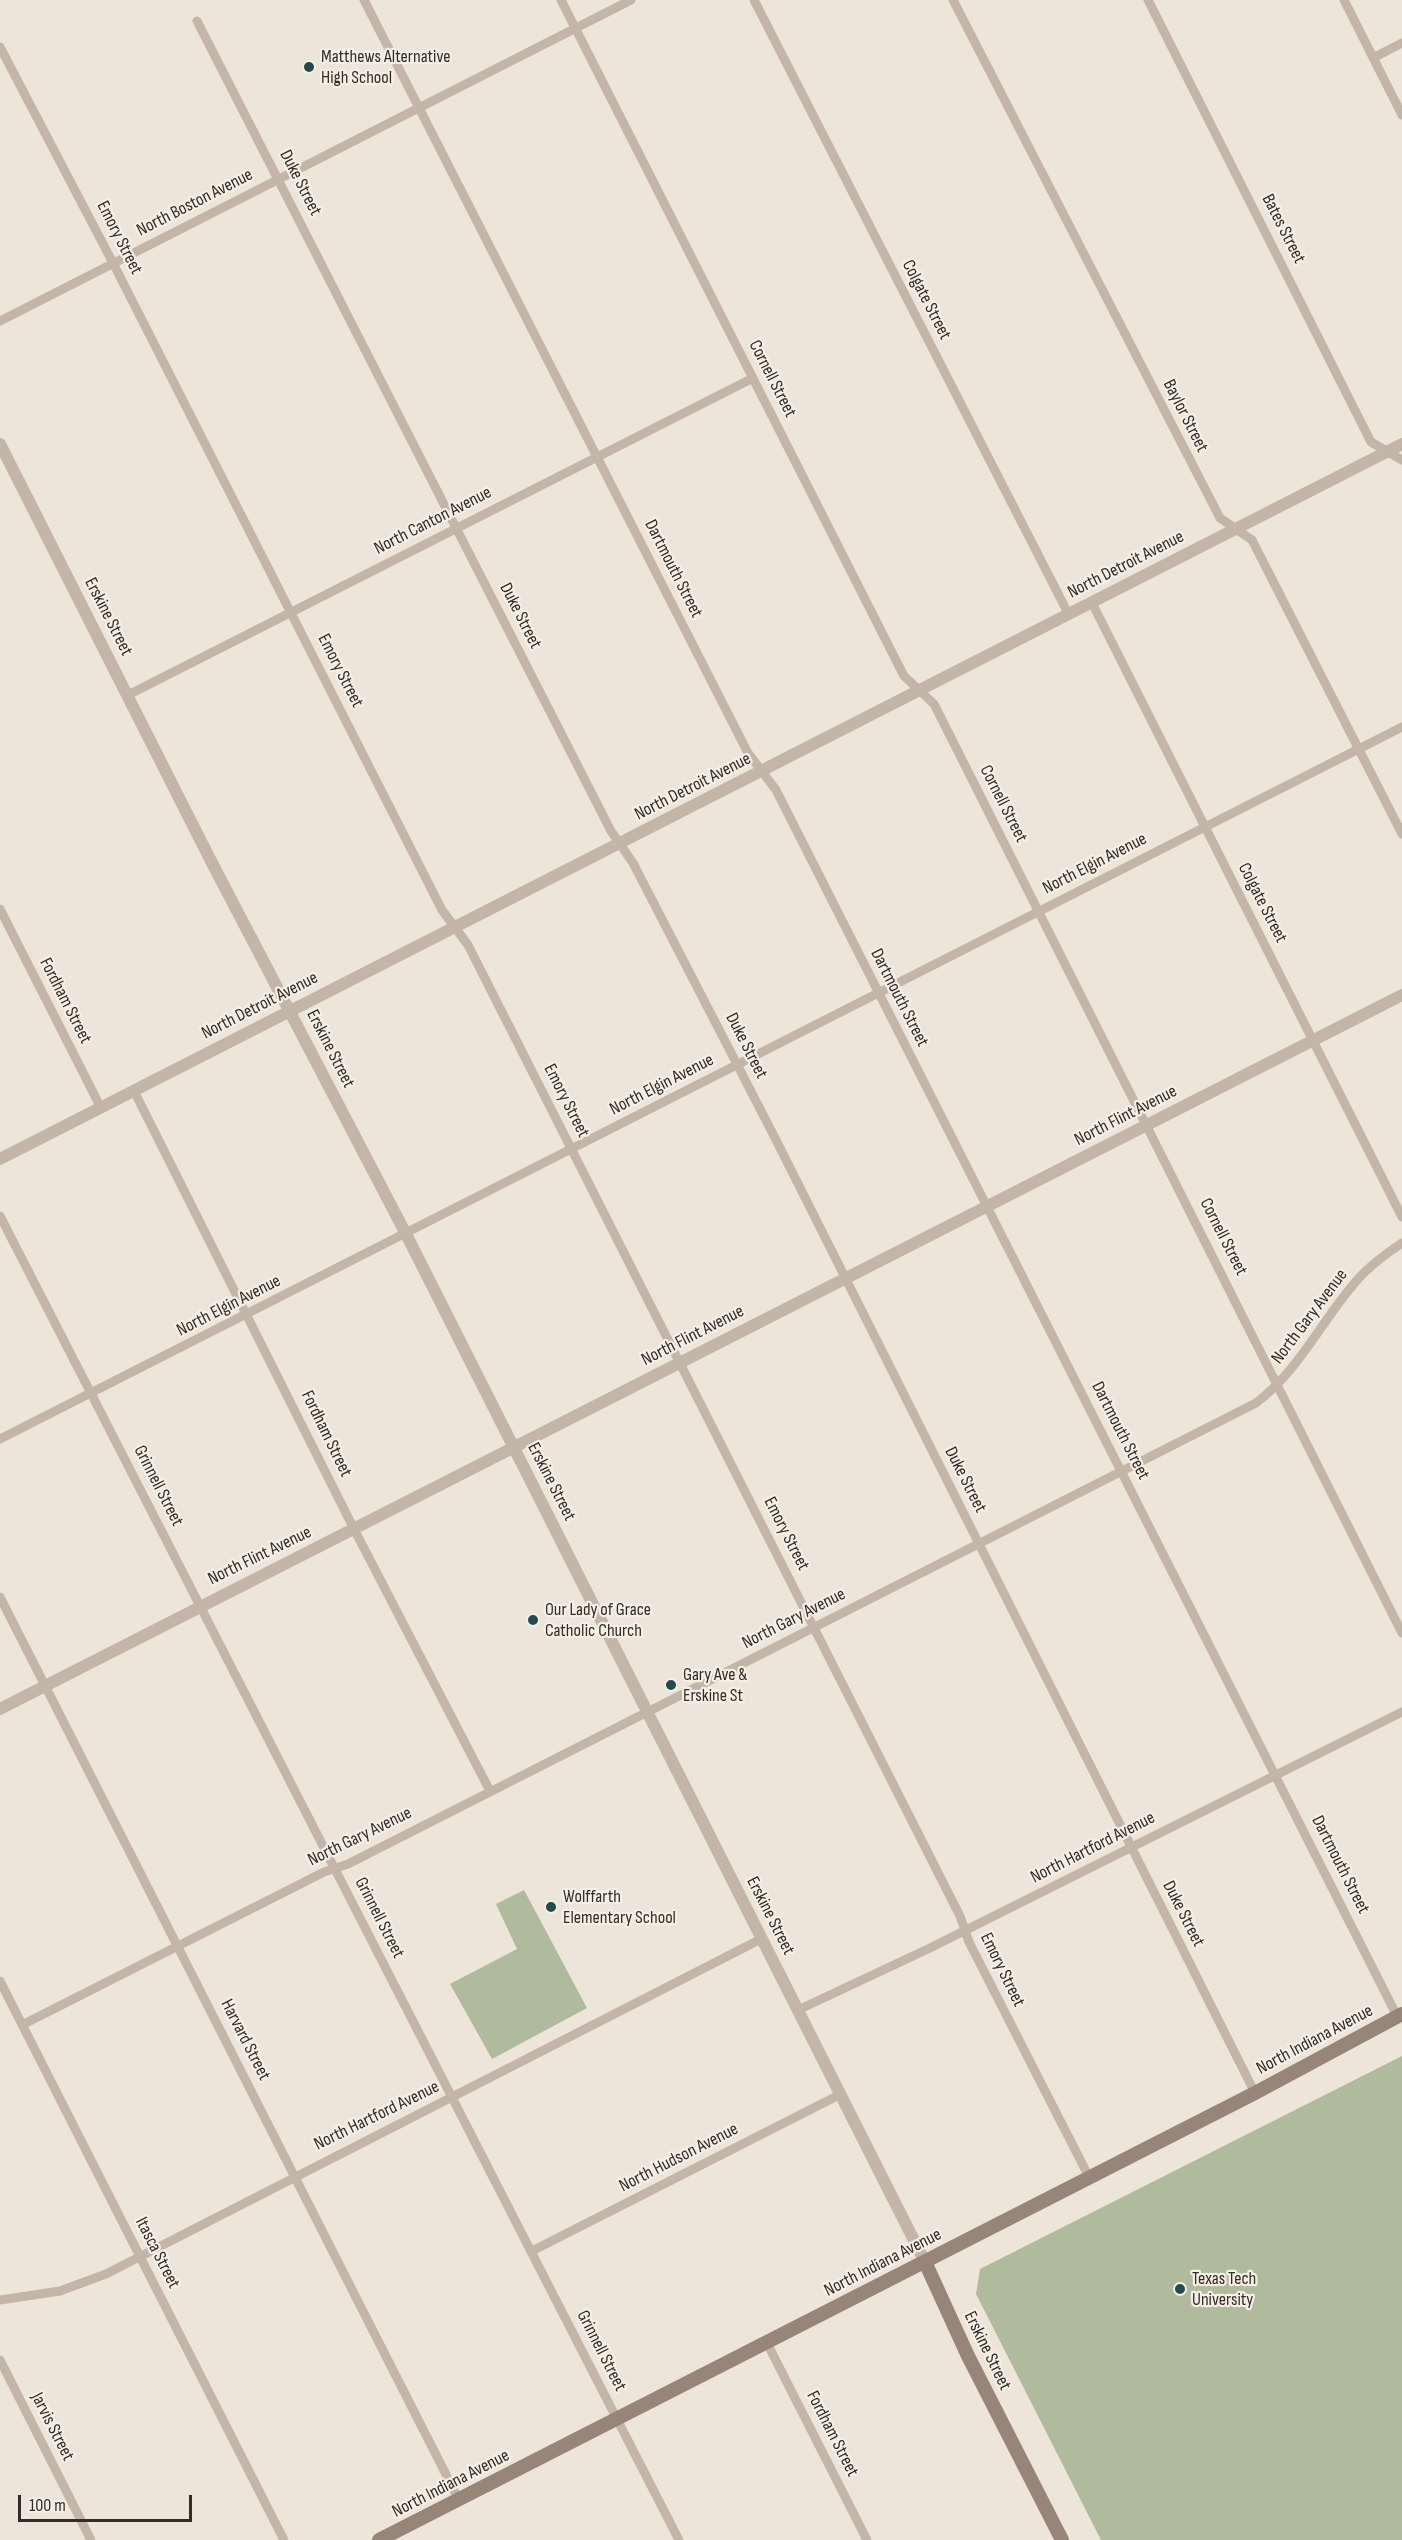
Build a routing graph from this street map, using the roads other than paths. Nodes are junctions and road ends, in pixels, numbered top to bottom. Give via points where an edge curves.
1 (364, 0) edge
2 (561, 0) edge
3 (631, 0) edge
4 (754, 0) edge
5 (953, 0) edge
6 (1148, 0) edge
7 (1344, 0) edge
8 (197, 21) dead end
9 (576, 28) junction
10 (1402, 43) edge
11 (0, 47) edge
12 (1373, 58) junction
13 (420, 108) junction
14 (1402, 115) edge
15 (279, 178) junction
16 (113, 263) junction
17 (0, 321) edge
18 (753, 378) junction
19 (0, 444) edge
20 (1402, 444) edge
21 (1387, 452) junction
22 (598, 456) junction
23 (1402, 460) edge
24 (456, 527) junction
25 (1236, 529) junction
26 (1092, 603) junction
27 (291, 612) junction
28 (1069, 615) junction
29 (921, 691) junction
30 (128, 695) junction
31 (1402, 727) edge
32 (1359, 749) junction
33 (763, 772) junction
34 (1205, 827) junction
35 (1402, 834) edge
36 (620, 844) junction
37 (0, 909) edge
38 (1039, 911) junction
39 (456, 928) junction
40 (878, 993) junction
41 (1402, 995) edge
42 (290, 1011) junction
43 (1313, 1041) junction
44 (737, 1065) junction
45 (134, 1091) junction
46 (101, 1108) junction
47 (1148, 1125) junction
48 (572, 1149) junction
49 (0, 1159) edge
50 (987, 1207) junction
51 (0, 1216) edge
52 (1402, 1217) edge
53 (406, 1234) junction
54 (1402, 1243) edge
55 (846, 1279) junction
56 (248, 1314) junction
57 (680, 1362) junction
58 (1278, 1384) junction
59 (92, 1394) junction
60 (0, 1439) edge
61 (514, 1448) junction
62 (1122, 1471) junction
63 (354, 1529) junction
64 (979, 1544) junction
65 (0, 1597) edge
66 (201, 1606) junction
67 (814, 1627) junction
68 (1402, 1633) edge
69 (45, 1686) junction
70 (0, 1709) edge
71 (647, 1712) junction
72 (1402, 1712) edge
73 (1276, 1775) junction
74 (490, 1791) junction
75 (1131, 1848) junction
76 (335, 1868) junction
77 (965, 1931) junction
78 (761, 1939) junction
79 (178, 1945) junction
80 (0, 1981) edge
81 (798, 2010) junction
82 (1400, 2015) edge
83 (22, 2025) junction
84 (1255, 2093) junction
85 (841, 2094) junction
86 (453, 2097) junction
87 (295, 2175) junction
88 (1089, 2177) junction
89 (532, 2251) junction
90 (140, 2256) junction
91 (924, 2262) junction
92 (0, 2300) edge
93 (767, 2343) junction
94 (0, 2360) edge
95 (618, 2420) junction
96 (459, 2500) junction
97 (91, 2540) edge
98 (284, 2540) edge
99 (379, 2540) edge
100 (679, 2540) edge
101 (867, 2540) edge
102 (1062, 2540) edge

1 - 13 street, Dartmouth Street
2 - 9 street, Cornell Street
3 - 9 street, North Boston Avenue
4 - 28 street, Colgate Street
5 - 25 street, Baylor Street via 1220,518
6 - 21 street, Bates Street via 1371,442
7 - 12 street
8 - 15 street, Duke Street
9 - 13 street, North Boston Avenue
9 - 18 street, Cornell Street
10 - 12 street
11 - 16 street, Emory Street
12 - 14 street
13 - 15 street, North Boston Avenue
13 - 22 street, Dartmouth Street
15 - 16 street, North Boston Avenue
15 - 24 street, Duke Street
16 - 17 street, North Boston Avenue
16 - 27 street, Emory Street
18 - 22 street, North Canton Avenue
18 - 29 street, Cornell Street via 904,676
19 - 30 street, Erskine Street
20 - 21 street, North Detroit Avenue
21 - 23 street, Bates Street
21 - 25 street, North Detroit Avenue
22 - 24 street, North Canton Avenue
22 - 33 street, Dartmouth Street via 748,753
24 - 27 street, North Canton Avenue
24 - 36 street, Duke Street
25 - 26 street, North Detroit Avenue
25 - 32 street, Baylor Street via 1252,540
26 - 28 street, North Detroit Avenue
26 - 34 street, Colgate Street
27 - 30 street, North Canton Avenue
27 - 39 street, Emory Street via 442,910
28 - 29 street, North Detroit Avenue
29 - 33 street, North Detroit Avenue
29 - 38 street, Cornell Street via 934,704
30 - 42 street, Erskine Street
31 - 32 street, North Elgin Avenue
32 - 34 street, North Elgin Avenue
32 - 35 street, Baylor Street
33 - 36 street, North Detroit Avenue
33 - 40 street, Dartmouth Street via 776,790
34 - 38 street, North Elgin Avenue
34 - 43 street, Colgate Street
36 - 39 street, North Detroit Avenue
36 - 44 street, Duke Street
37 - 46 street, Fordham Street
38 - 40 street, North Elgin Avenue
38 - 47 street, Cornell Street
39 - 42 street, North Detroit Avenue
39 - 48 street, Emory Street
40 - 44 street, North Elgin Avenue
40 - 50 street, Dartmouth Street
41 - 43 street, North Flint Avenue
42 - 45 street, North Detroit Avenue
42 - 53 street, Erskine Street
43 - 47 street, North Flint Avenue
43 - 52 street, Colgate Street
44 - 48 street, North Elgin Avenue
44 - 55 street, Duke Street
45 - 46 street, North Detroit Avenue
45 - 56 street, Fordham Street
46 - 49 street, North Detroit Avenue
47 - 50 street, North Flint Avenue
47 - 58 street, Cornell Street
48 - 53 street, North Elgin Avenue
48 - 57 street, Emory Street
50 - 55 street, North Flint Avenue
50 - 62 street, Dartmouth Street
51 - 59 street, Grinnell Street
53 - 56 street, North Elgin Avenue
53 - 61 street, Erskine Street
54 - 58 street, North Gary Avenue via 1353,1284 1304,1355
55 - 57 street, North Flint Avenue
55 - 64 street, Duke Street
56 - 59 street, North Elgin Avenue
56 - 63 street, Fordham Street
57 - 61 street, North Flint Avenue
57 - 67 street, Emory Street
58 - 62 street, North Gary Avenue via 1256,1403
58 - 68 street, Cornell Street
59 - 60 street, North Elgin Avenue
59 - 66 street, Grinnell Street
61 - 63 street, North Flint Avenue
61 - 71 street, Erskine Street
62 - 64 street, North Gary Avenue
62 - 73 street, Dartmouth Street
63 - 66 street, North Flint Avenue
63 - 74 street, Fordham Street
64 - 67 street, North Gary Avenue
64 - 75 street, Duke Street
65 - 69 street, Harvard Street
66 - 69 street, North Flint Avenue
66 - 76 street, Grinnell Street
67 - 71 street, North Gary Avenue
67 - 77 street, Emory Street
69 - 70 street, North Flint Avenue
69 - 79 street, Harvard Street
71 - 74 street, North Gary Avenue
71 - 78 street, Erskine Street
72 - 73 street, North Hartford Avenue
73 - 75 street, North Hartford Avenue
73 - 82 street, Dartmouth Street
74 - 76 street, North Gary Avenue
75 - 77 street, North Hartford Avenue
75 - 84 street, Duke Street
76 - 79 street, North Gary Avenue
76 - 86 street, Grinnell Street
77 - 81 street, North Hartford Avenue
77 - 88 street, Emory Street
78 - 81 street, Erskine Street
78 - 86 street, North Hartford Avenue
79 - 83 street, North Gary Avenue
79 - 87 street, Harvard Street
80 - 83 street, Itasca Street
81 - 85 street, Erskine Street
82 - 84 main road, North Indiana Avenue
83 - 90 street, Itasca Street
84 - 88 main road, North Indiana Avenue
85 - 89 street, North Hudson Avenue
85 - 91 street, Erskine Street
86 - 87 street, North Hartford Avenue
86 - 89 street, Grinnell Street
87 - 90 street, North Hartford Avenue
87 - 96 street, Harvard Street
88 - 91 main road, North Indiana Avenue
89 - 95 street, Grinnell Street
90 - 92 street, North Hartford Avenue via 84,2284 36,2297
90 - 98 street, Itasca Street
91 - 93 main road, North Indiana Avenue
91 - 102 main road, Erskine Street
93 - 95 main road, North Indiana Avenue
93 - 101 street, Fordham Street
94 - 97 street, Jarvis Street
95 - 96 main road, North Indiana Avenue
95 - 100 street, Grinnell Street
96 - 99 main road, North Indiana Avenue

